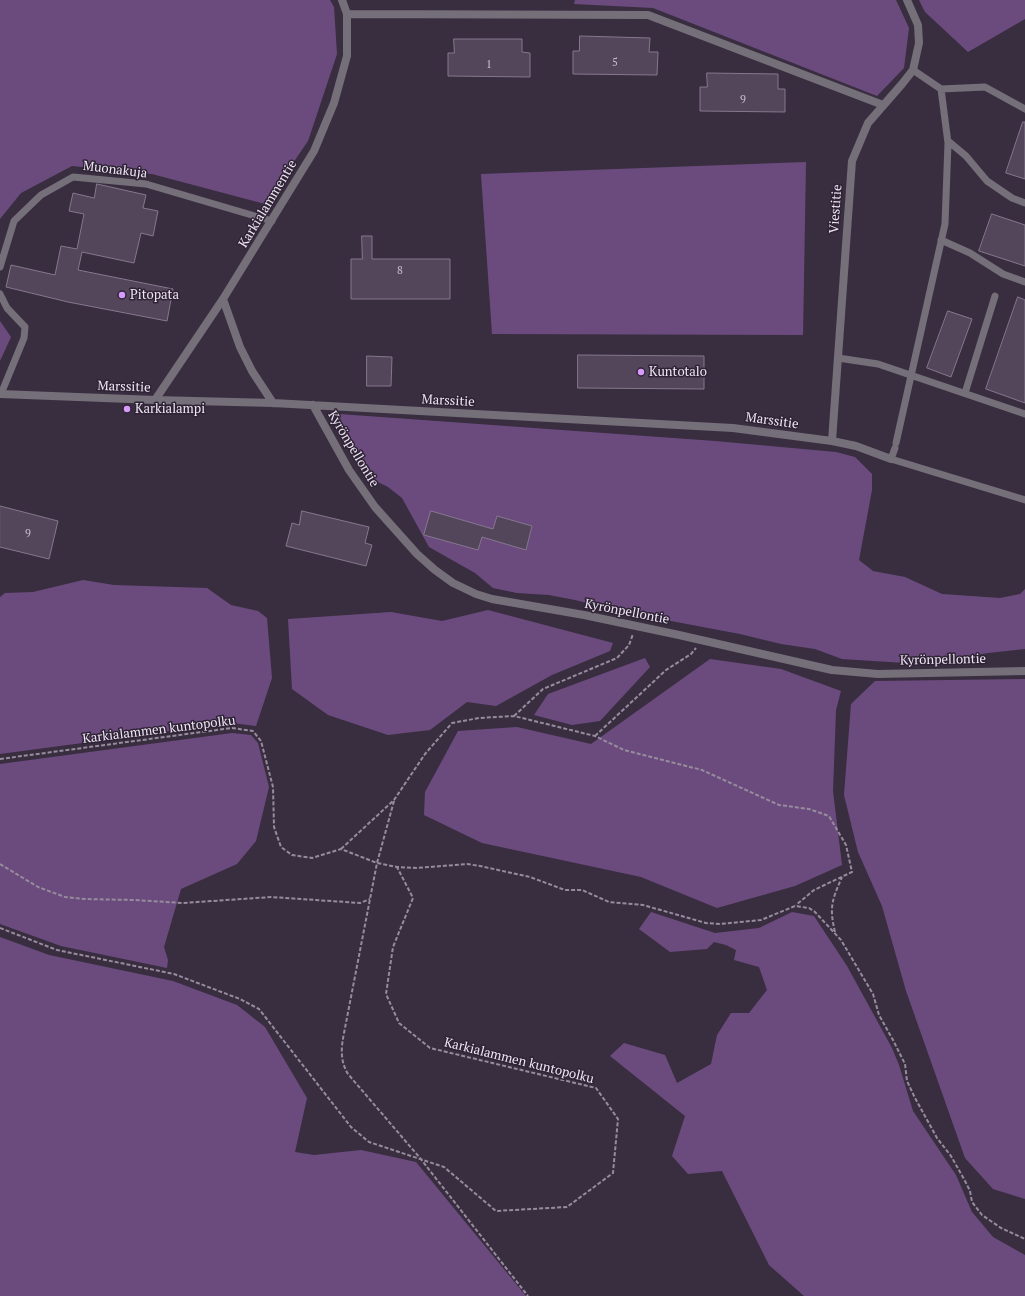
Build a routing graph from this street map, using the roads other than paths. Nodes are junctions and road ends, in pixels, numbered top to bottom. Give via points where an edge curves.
1 (342, 0) edge
2 (907, 0) edge
3 (346, 14) junction
4 (913, 70) junction
5 (941, 89) junction
6 (883, 106) junction
7 (1025, 109) edge
8 (948, 141) junction
9 (1025, 203) edge
10 (272, 222) junction
11 (941, 240) junction
12 (0, 267) edge
13 (1025, 282) edge
14 (0, 294) edge
15 (995, 296) dead end
16 (223, 299) junction
17 (838, 358) junction
18 (911, 375) junction
19 (965, 393) junction
20 (0, 394) edge
21 (155, 400) junction
22 (273, 403) junction
23 (313, 405) junction
24 (1025, 414) edge
25 (832, 441) junction
26 (891, 459) junction
27 (1025, 500) edge
28 (1025, 671) edge

1 - 3 street, Karkialammentie
2 - 4 street, Viestitie via 918,25 919,44
3 - 6 street via 648,15
3 - 10 street, Karkialammentie via 347,56 334,102 314,151
4 - 5 lane
4 - 6 street, Viestitie
5 - 7 lane via 985,87
5 - 8 lane
6 - 17 street, Viestitie via 868,123 852,160
8 - 9 lane via 966,156 987,181 1012,198
8 - 11 lane via 945,224
10 - 12 lane, Muonakuja via 146,184 73,177 41,195 14,220
10 - 16 street, Karkialammentie
11 - 13 lane via 970,253 1003,274
11 - 18 lane
14 - 20 lane via 7,308 25,327 24,338
15 - 19 lane
16 - 21 street, Karkialammentie
16 - 22 street via 240,347
17 - 18 lane via 878,364
17 - 25 street, Viestitie
18 - 19 lane
18 - 26 lane
19 - 24 lane
20 - 21 street, Marssitie
21 - 22 street, Marssitie
22 - 23 street, Marssitie
23 - 25 street, Marssitie via 733,428
23 - 28 street, Kyrönpellontie via 349,470 375,507 417,554 453,583 476,594 704,640 832,670 878,674
25 - 26 street, Marssitie via 856,446
26 - 27 lane

